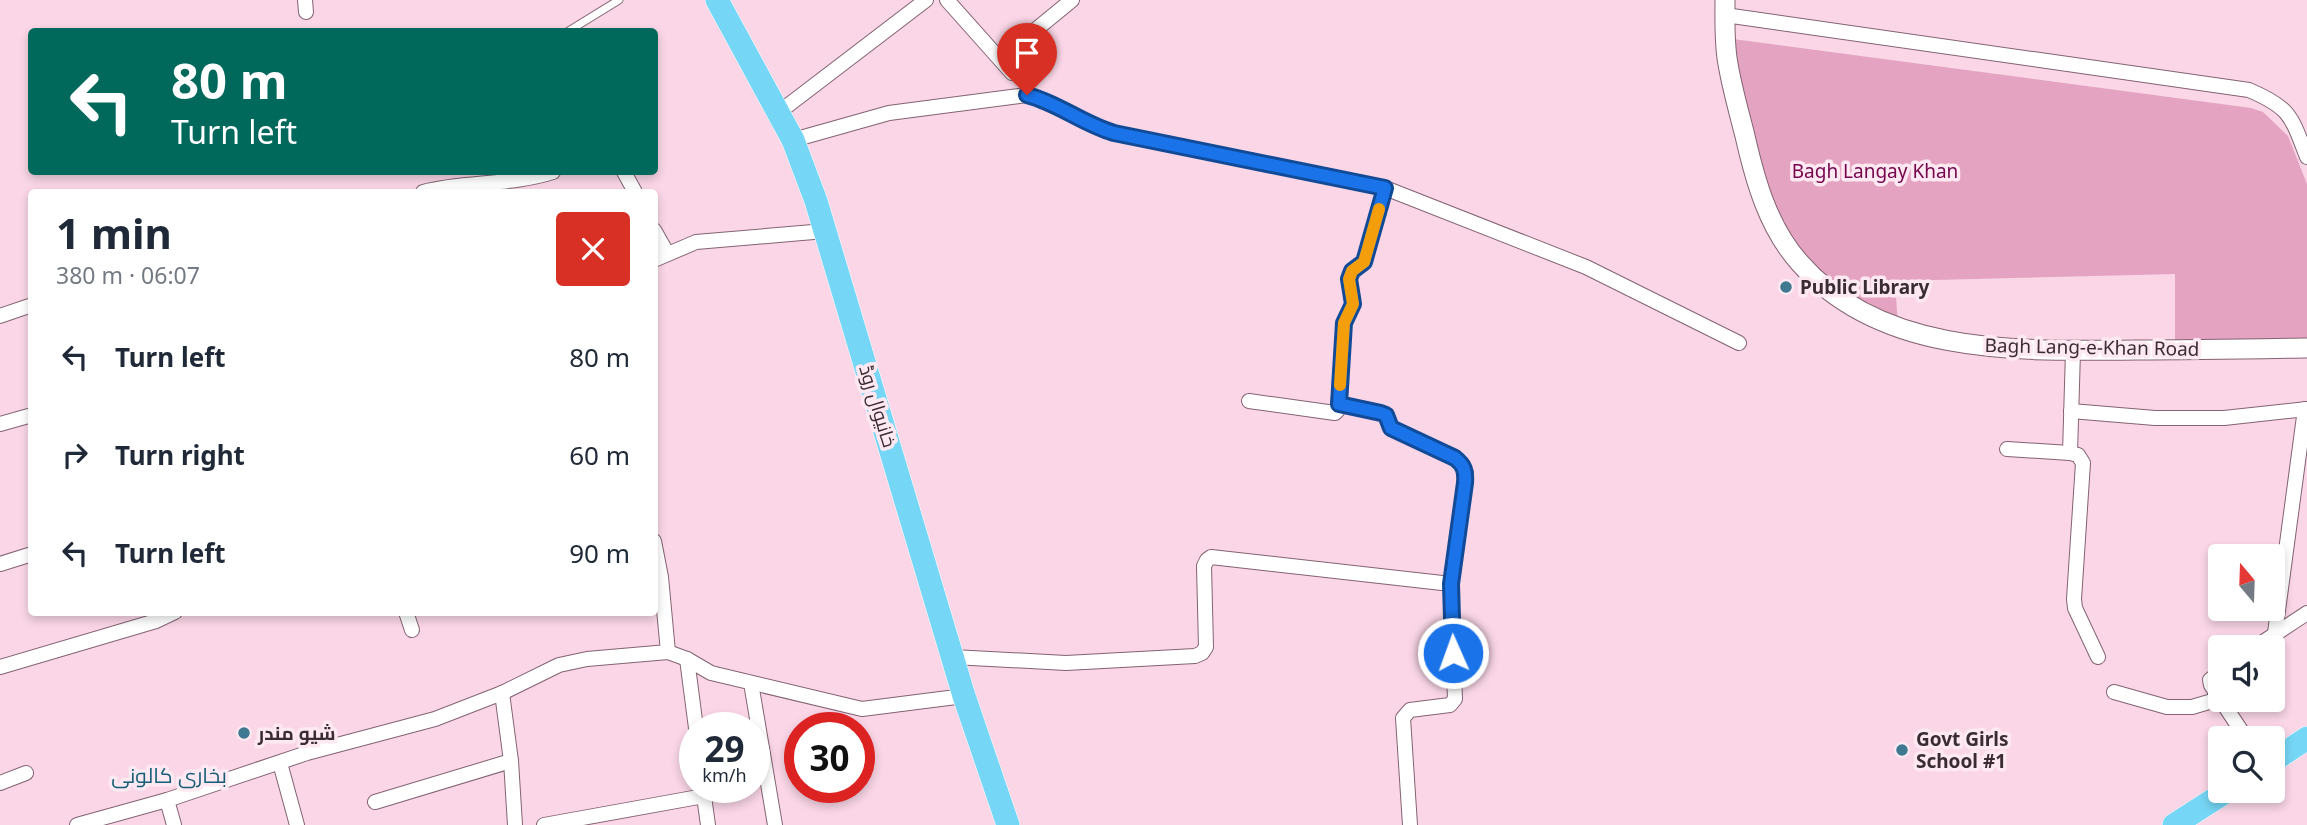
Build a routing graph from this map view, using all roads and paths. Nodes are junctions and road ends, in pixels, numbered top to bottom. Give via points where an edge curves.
1 (619, 0) edge
2 (926, 0) edge
3 (947, 0) edge
4 (1072, 0) edge
5 (717, 2) edge
6 (1725, 8) edge
7 (574, 28) edge
8 (1000, 59) junction
9 (1012, 73) dead end
10 (778, 113) junction
11 (793, 141) junction
12 (2307, 157) edge
13 (541, 175) edge
14 (1385, 188) junction
15 (434, 189) edge
16 (825, 231) junction
17 (661, 256) edge
18 (28, 306) edge
19 (0, 316) edge
20 (1739, 344) dead end
21 (2307, 348) edge
22 (2073, 351) junction
23 (1249, 401) dead end
24 (1339, 404) junction
25 (2306, 409) edge
26 (2071, 411) junction
27 (28, 416) edge
28 (0, 424) edge
29 (2007, 449) dead end
30 (2070, 453) junction
31 (2302, 459) edge
32 (28, 555) edge
33 (658, 562) edge
34 (0, 564) edge
35 (1451, 584) junction
36 (2307, 613) edge
37 (407, 616) edge
38 (155, 617) edge
39 (412, 630) dead end
40 (2274, 633) junction
41 (2271, 635) edge
42 (668, 652) junction
43 (2098, 656) dead end
44 (953, 657) junction
45 (687, 659) junction
46 (0, 667) edge
47 (751, 683) junction
48 (2114, 692) dead end
49 (502, 693) junction
50 (964, 696) junction
51 (2208, 702) edge
52 (694, 712) edge
53 (2307, 738) edge
54 (2285, 753) edge
55 (511, 761) junction
56 (279, 763) junction
57 (26, 773) dead end
58 (0, 783) edge
59 (679, 797) edge
60 (167, 800) junction
61 (375, 802) dead end
62 (705, 803) edge
63 (2208, 803) edge
64 (77, 825) edge
65 (174, 825) edge
66 (297, 825) edge
67 (515, 825) edge
68 (544, 825) edge
69 (708, 825) edge
70 (775, 825) edge
71 (1008, 825) edge
72 (1410, 825) edge
73 (2174, 825) edge

1 - 7 lane
2 - 10 street
3 - 8 street
4 - 8 street
5 - 10 main road, خانیوال روڈ
6 - 12 street via 2249,90 2274,101 2291,118
6 - 22 street, Bagh Lang-e-Khan Road via 1728,63 1756,184 1783,241 1817,280 1860,312 1923,336 1976,346
8 - 9 street
10 - 11 main road, خانیوال روڈ
11 - 14 street via 889,113 1027,95 1114,133
11 - 16 main road, خانیوال روڈ
13 - 15 street
14 - 20 street via 1586,267
14 - 24 street via 1364,262 1349,279 1353,304 1344,323
16 - 17 street via 696,242
16 - 44 main road, خانیوال روڈ
18 - 19 street
21 - 22 street, Bagh Lang-e-Khan Road
22 - 26 street
23 - 24 street via 1335,413
24 - 35 street via 1386,415 1391,428 1462,464 1466,473
25 - 26 street via 2224,418
25 - 31 street
26 - 30 street
27 - 28 street
29 - 30 street
30 - 43 street via 2083,463 2075,608
31 - 40 street
32 - 34 street
33 - 42 street
35 - 44 street via 1211,557 1204,566 1206,647 1195,656 1066,663
35 - 72 street via 1455,699 1450,705 1410,710 1403,718
36 - 40 street
37 - 39 street
38 - 46 street
40 - 41 street
42 - 45 street
42 - 49 street via 572,661
44 - 50 main road, خانیوال روڈ
45 - 47 street via 711,673
45 - 52 street
47 - 50 street via 862,709
47 - 70 street
48 - 51 street via 2166,706
49 - 55 street
49 - 56 street via 435,719
50 - 71 main road, خانیوال روڈ
53 - 54 main road
55 - 61 street
55 - 67 street
56 - 60 street
56 - 66 street
57 - 58 street
59 - 68 street
60 - 64 street
60 - 65 street
62 - 69 street
63 - 73 main road

